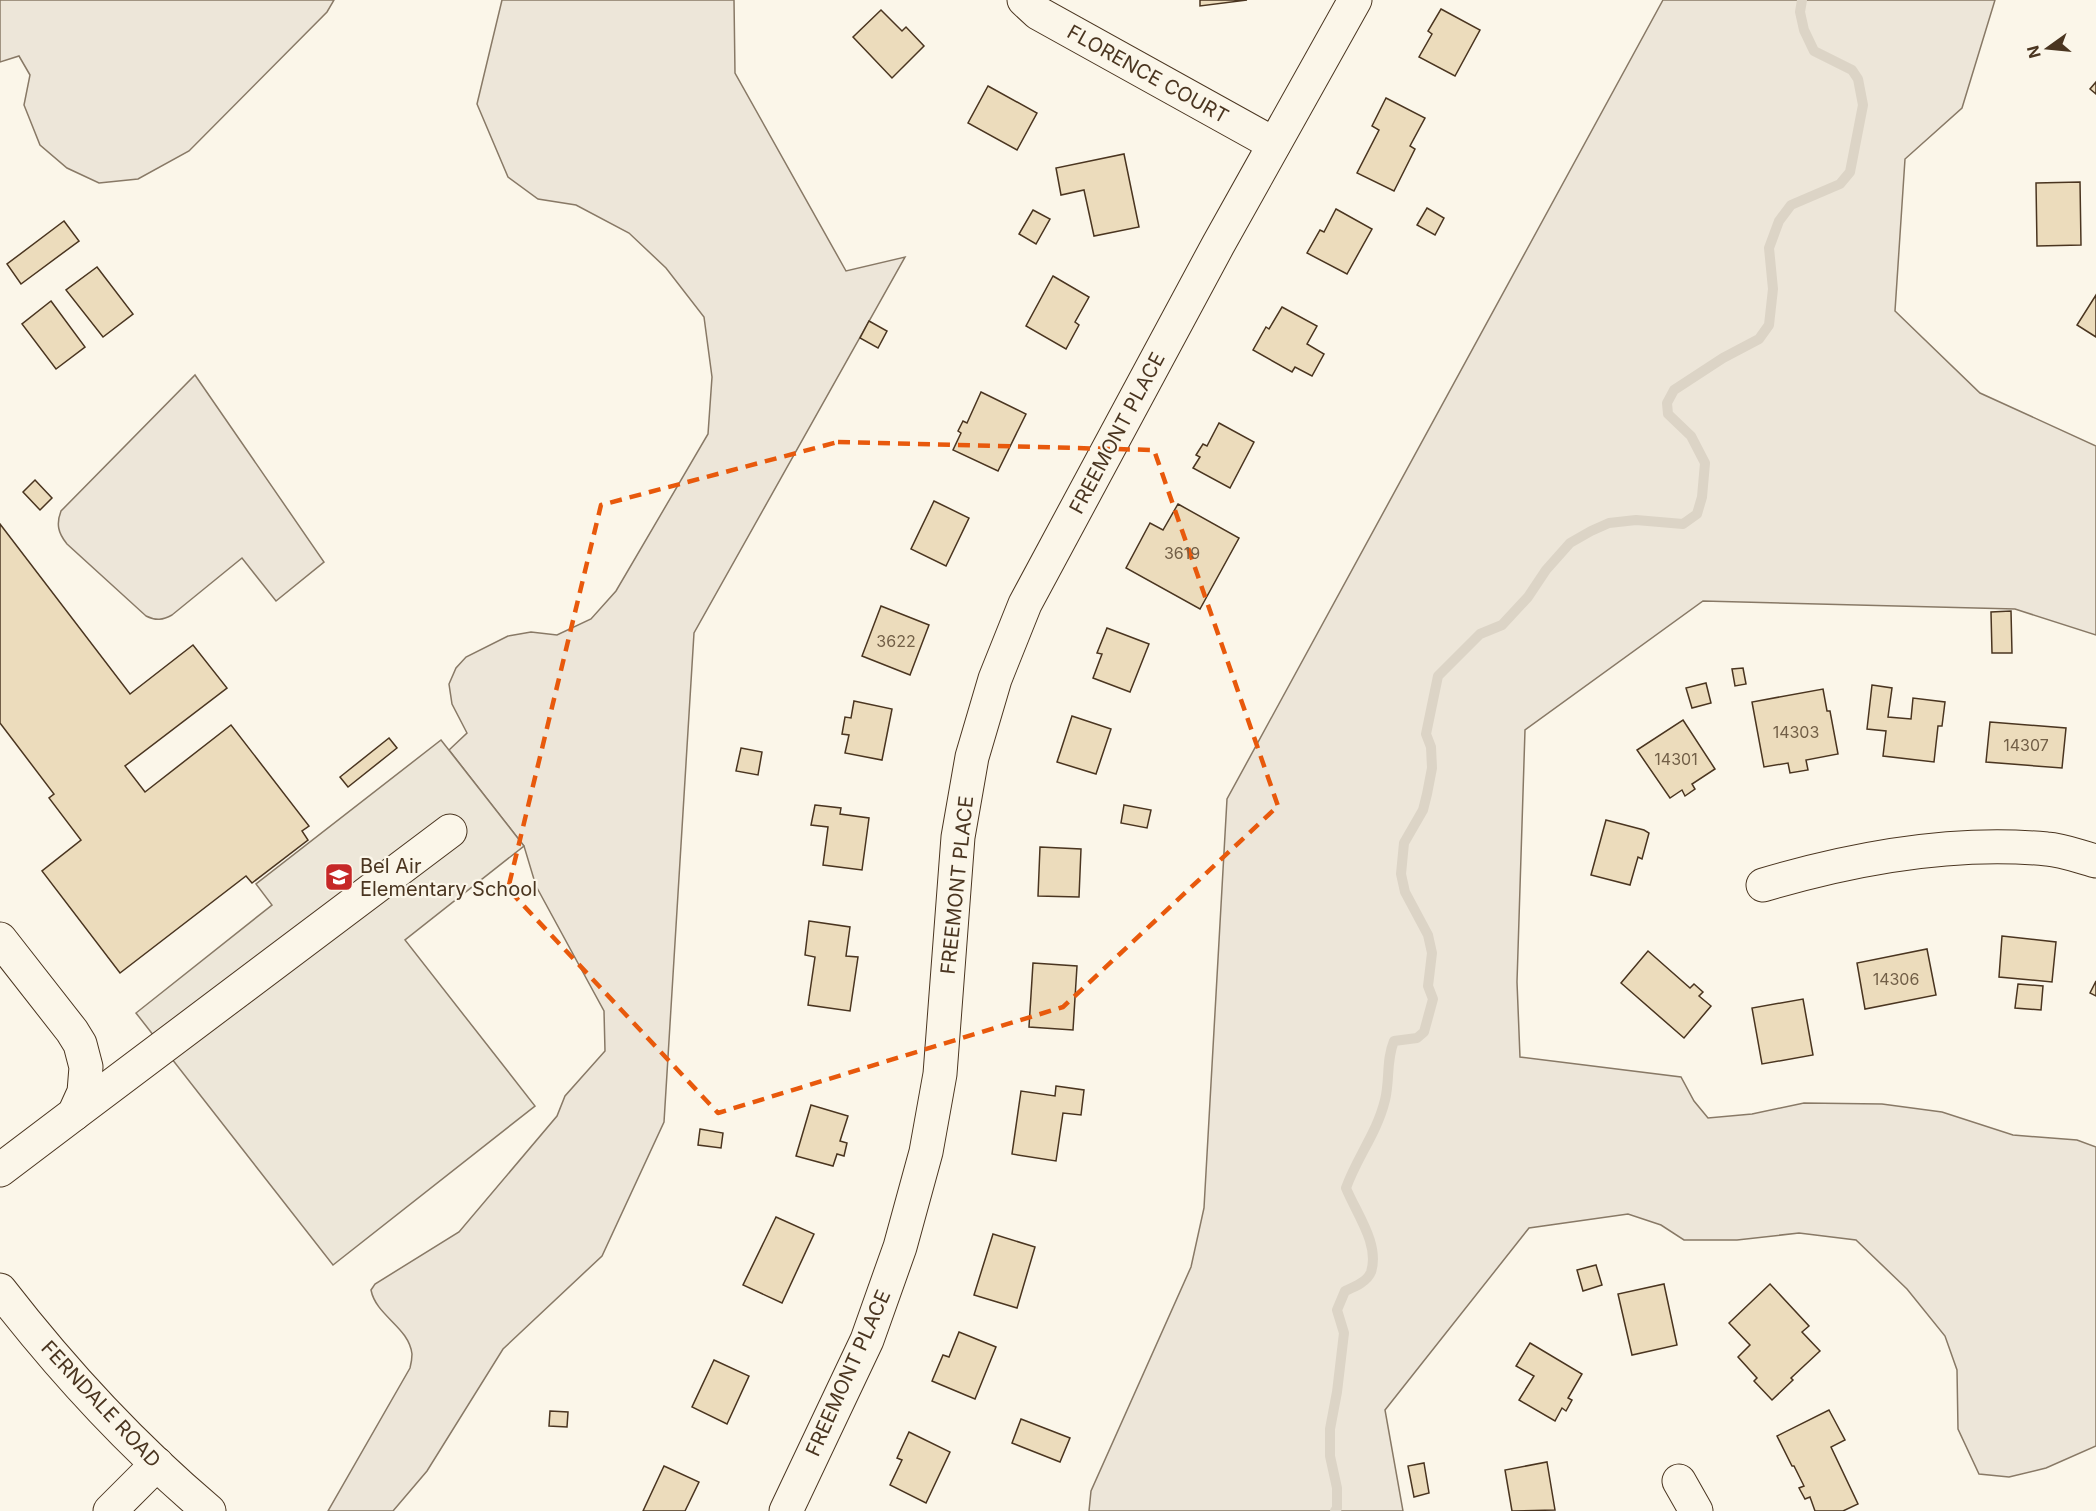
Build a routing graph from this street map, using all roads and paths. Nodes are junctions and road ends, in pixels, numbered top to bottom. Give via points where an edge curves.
1 (1024, 0) edge
2 (1354, 0) edge
3 (1274, 144) junction
4 (450, 831) dead end
5 (2096, 861) edge
6 (1763, 885) dead end
7 (0, 939) edge
8 (74, 1114) junction
9 (0, 1170) edge
10 (0, 1290) edge
11 (157, 1464) junction
12 (1679, 1481) dead end
13 (110, 1511) edge
14 (209, 1511) edge
15 (786, 1511) edge
16 (1696, 1511) edge

1 - 3 street, FLORENCE COURT via 1038,13
2 - 3 street, FREEMONT PLACE
3 - 15 street, FREEMONT PLACE via 1025,604 995,679 972,757 958,837 940,1074 926,1152 900,1247 867,1340
4 - 8 street
5 - 6 street via 2049,849 1968,847 1888,855
7 - 8 street via 80,1044 86,1067 84,1092
8 - 9 street
10 - 11 street, FERNDALE ROAD via 85,1391
11 - 13 street
11 - 14 street, FERNDALE ROAD
12 - 16 street

